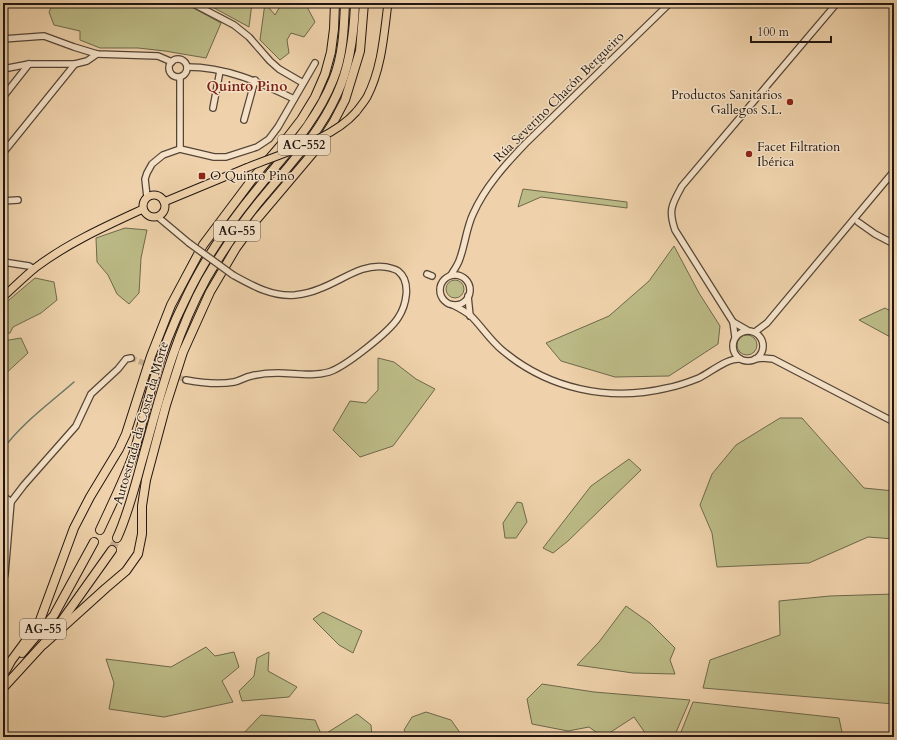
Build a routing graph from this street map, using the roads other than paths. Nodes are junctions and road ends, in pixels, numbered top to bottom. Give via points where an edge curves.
1 (192, 3) edge
2 (335, 3) edge
3 (345, 3) edge
4 (355, 3) edge
5 (364, 3) edge
6 (388, 3) edge
7 (670, 3) edge
8 (837, 3) edge
9 (3, 40) edge
10 (97, 54) junction
11 (172, 62) junction
12 (315, 63) dead end
13 (29, 64) junction
14 (75, 64) junction
15 (187, 66) junction
16 (3, 69) edge
17 (220, 71) junction
18 (180, 76) junction
19 (255, 80) junction
20 (303, 83) junction
21 (3, 97) edge
22 (294, 99) junction
23 (213, 108) dead end
24 (244, 120) dead end
25 (180, 149) junction
26 (3, 153) edge
27 (894, 171) edge
28 (147, 198) junction
29 (18, 200) dead end
30 (3, 201) edge
31 (164, 202) junction
32 (143, 209) junction
33 (158, 217) junction
34 (858, 222) dead end
35 (894, 244) edge
36 (459, 261) junction
37 (3, 262) edge
38 (34, 269) junction
39 (451, 275) junction
40 (460, 275) junction
41 (468, 296) junction
42 (3, 297) edge
43 (453, 305) junction
44 (470, 316) junction
45 (733, 322) junction
46 (766, 323) junction
47 (746, 330) junction
48 (755, 332) junction
49 (735, 338) junction
50 (762, 340) junction
51 (733, 349) junction
52 (131, 358) dead end
53 (740, 359) junction
54 (755, 359) junction
55 (773, 359) junction
56 (727, 362) junction
57 (186, 380) tunnel mouth
58 (894, 422) edge
59 (3, 496) edge
60 (11, 502) junction
61 (100, 530) dead end
62 (117, 538) tunnel mouth
63 (94, 542) dead end
64 (112, 550) tunnel mouth
65 (3, 582) edge
66 (44, 644) junction
67 (5, 672) edge
68 (3, 688) edge

1 - 20 street via 234,25 279,69
2 - 67 highway via 331,52 315,97 301,120 257,172 203,245 171,305 151,356 126,434 74,528 39,623
3 - 61 highway, Autoestrada da Costa da Morte / AG-55 via 339,60 323,102 310,123 258,187 215,246 192,286 164,348 132,458
4 - 62 highway, Autoestrada da Costa da Morte / AG-55 via 352,43 347,66 327,115 315,135 231,238 192,307 163,382 132,501
5 - 66 highway via 360,51 345,100 317,148 236,248 210,292 183,352 146,480 138,554 126,571
6 - 31 main road, AC-552, bridge via 374,80 367,98 351,118 316,140
7 - 36 street, Rúa Severino Chacón Bergueiro via 505,165 473,214
8 - 45 street via 682,186 674,201 671,215 676,230
9 - 10 street via 44,36
10 - 11 street via 158,56
10 - 14 street via 87,61
11 - 15 street via 180,59
11 - 18 street via 170,72 174,76
12 - 20 street
13 - 14 street
13 - 16 street
13 - 21 street
14 - 26 street
15 - 17 street
15 - 18 street via 185,73
17 - 19 street
17 - 23 street
18 - 25 street
19 - 22 street
19 - 24 street
20 - 22 street
22 - 25 street via 269,139 257,147 226,156
25 - 28 street via 163,155 152,164 145,179
27 - 46 street
28 - 31 main road via 155,195 161,197
28 - 32 main road via 143,203
29 - 30 street
31 - 33 main road via 165,209
32 - 33 main road via 147,215
32 - 38 main road via 81,238
33 - 57 street, bridge via 188,243 234,275 255,288 275,294 295,295 318,290 361,268 378,266 397,271 404,281 406,296 397,320 347,364 329,372 311,375 278,373 215,384
34 - 35 street
36 - 39 street, Rúa Severino Chacón Bergueiro
36 - 40 street, Rúa Severino Chacón Bergueiro
37 - 38 street
38 - 42 main road
39 - 40 street
39 - 43 street via 442,281 439,292 442,299
40 - 41 street via 468,282
41 - 43 street via 462,303
41 - 44 street
43 - 44 street
44 - 56 street via 489,338 516,361 547,378 586,391 623,394 667,388 698,378
45 - 47 street
45 - 49 street
46 - 48 street
46 - 50 street
47 - 48 street
47 - 49 street
48 - 50 street
49 - 51 street
50 - 54 street via 762,352
50 - 55 street
51 - 53 street
51 - 56 street
52 - 60 street via 126,359 118,370 91,394 76,426
53 - 54 street
53 - 56 street
54 - 55 street
55 - 58 street
59 - 60 street
60 - 65 street
63 - 67 highway, AG-55 via 54,615
64 - 66 highway, AG-55
66 - 68 highway, AG-55

